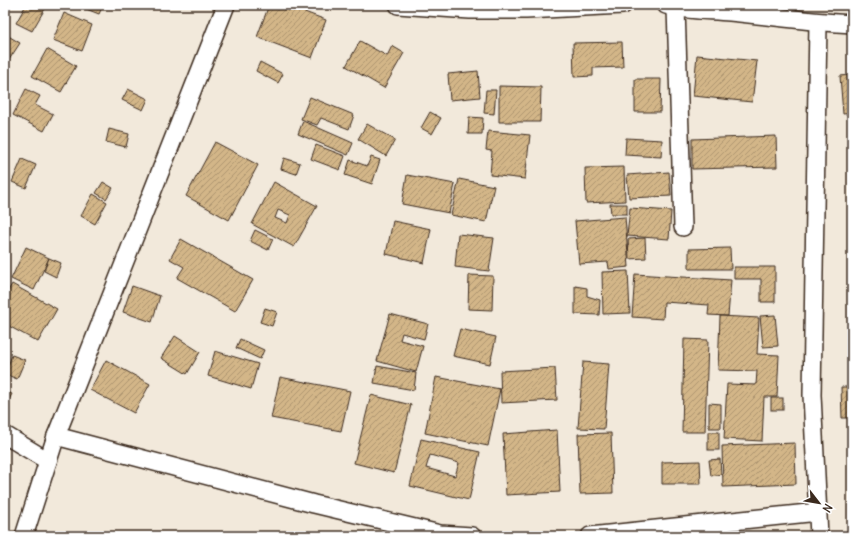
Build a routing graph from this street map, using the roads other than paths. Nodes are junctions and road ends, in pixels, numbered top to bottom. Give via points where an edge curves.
1 (226, 5) edge
2 (398, 5) edge
3 (623, 5) edge
4 (671, 6) edge
5 (818, 23) junction
6 (852, 24) edge
7 (683, 227) dead end
8 (5, 435) edge
9 (56, 436) junction
10 (48, 461) junction
11 (818, 512) junction
12 (440, 535) edge
13 (24, 536) edge
14 (472, 536) edge
15 (590, 536) edge
16 (819, 536) edge

1 - 9 street
2 - 3 street via 470,10 526,10
4 - 5 street
4 - 7 street
5 - 6 street
5 - 11 street via 812,395
8 - 10 street
9 - 10 street
9 - 12 street
10 - 13 street
11 - 15 street
11 - 16 street
12 - 14 street

